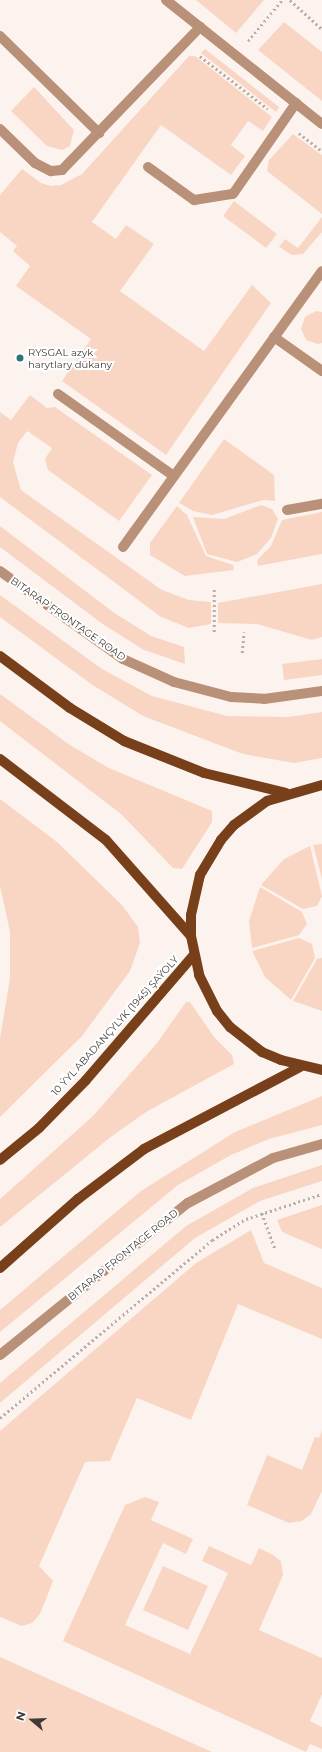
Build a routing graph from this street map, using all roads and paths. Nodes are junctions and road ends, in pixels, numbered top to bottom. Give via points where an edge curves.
1 (166, 0) edge
2 (282, 0) edge
3 (290, 0) edge
4 (200, 27) junction
5 (322, 29) edge
6 (0, 36) edge
7 (185, 44) junction
8 (236, 56) junction
9 (296, 103) junction
10 (283, 122) junction
11 (322, 124) edge
12 (0, 129) edge
13 (99, 133) junction
14 (322, 152) edge
15 (148, 167) dead end
16 (322, 271) edge
17 (274, 337) junction
18 (322, 371) edge
19 (58, 394) dead end
20 (174, 476) junction
21 (322, 504) edge
22 (287, 510) dead end
23 (123, 547) dead end
24 (0, 571) edge
25 (214, 589) dead end
26 (214, 632) dead end
27 (244, 632) dead end
28 (242, 653) dead end
29 (0, 656) edge
30 (322, 691) edge
31 (0, 759) edge
32 (322, 785) edge
33 (286, 793) junction
34 (191, 936) junction
35 (193, 956) junction
36 (300, 1066) junction
37 (322, 1070) edge
38 (322, 1144) edge
39 (0, 1160) edge
40 (322, 1194) edge
41 (262, 1213) junction
42 (275, 1248) dead end
43 (0, 1268) edge
44 (0, 1355) edge
45 (0, 1418) edge

1 - 4 street
2 - 8 path
3 - 5 path
4 - 7 street
4 - 8 street
6 - 13 street
7 - 10 path
7 - 13 street
8 - 9 street
9 - 10 street
9 - 11 street
10 - 14 path
10 - 15 street via 233,194 194,200
12 - 13 street via 35,163 51,171 70,164
16 - 17 street
17 - 18 street
17 - 20 street
19 - 20 street
20 - 23 street
21 - 22 street
24 - 30 street, BITARAP FRONTAGE ROAD via 104,646 145,670 174,682 232,698 264,699
25 - 26 path
27 - 28 path
29 - 33 main road via 70,708 124,741 204,773
31 - 34 main road via 106,840
32 - 33 main road
33 - 34 main road via 250,812 221,840 200,875 191,915
34 - 35 main road
35 - 36 main road via 207,994 230,1027 262,1052
35 - 39 main road, 10 ÝYL ABADANÇYLYK (1945) ŞAÝOLY via 86,1080 39,1128
36 - 37 main road
36 - 43 main road via 144,1149 78,1199
38 - 44 street, BITARAP FRONTAGE ROAD via 272,1158 188,1203
40 - 41 path
41 - 42 path
41 - 45 path via 246,1219 185,1261

